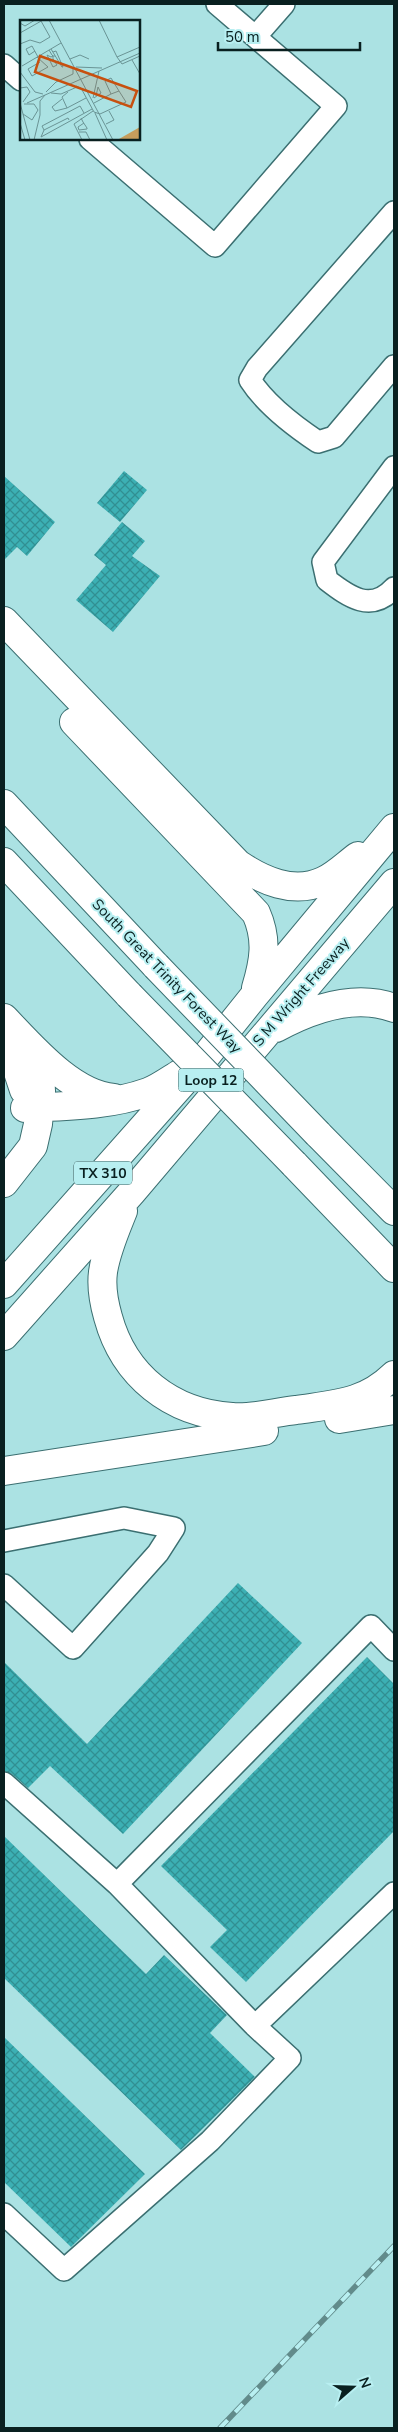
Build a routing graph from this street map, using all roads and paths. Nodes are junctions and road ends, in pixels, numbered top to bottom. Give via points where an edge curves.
1 (218, 4) edge
2 (284, 4) edge
3 (256, 36) junction
4 (4, 65) edge
5 (20, 79) edge
6 (91, 140) edge
7 (394, 212) edge
8 (394, 366) edge
9 (394, 467) edge
10 (394, 588) edge
11 (4, 622) edge
12 (4, 649) edge
13 (4, 804) edge
14 (391, 832) edge
15 (4, 862) edge
16 (394, 884) edge
17 (254, 996) junction
18 (394, 1008) edge
19 (4, 1018) edge
20 (265, 1033) junction
21 (15, 1043) edge
22 (202, 1061) junction
23 (125, 1098) junction
24 (33, 1108) junction
25 (4, 1158) edge
26 (4, 1183) edge
27 (132, 1192) junction
28 (394, 1212) edge
29 (394, 1268) edge
30 (4, 1284) edge
31 (4, 1336) edge
32 (394, 1375) edge
33 (394, 1410) edge
34 (4, 1471) edge
35 (4, 1542) edge
36 (4, 1585) edge
37 (394, 1650) edge
38 (4, 1782) edge
39 (117, 1884) junction
40 (394, 1893) edge
41 (255, 2026) junction
42 (4, 2214) edge

1 - 3 lane
2 - 3 lane
3 - 6 lane via 336,106 215,246
4 - 5 lane
7 - 8 lane via 250,380 256,390 318,442 334,437
9 - 10 lane via 324,562 327,580 345,594 365,602 386,598
11 - 14 main road via 238,864 257,877 278,885 305,886 323,881
12 - 17 main road via 256,913 263,927 264,958
13 - 28 main road, South Great Trinity Forest Way / Loop 12, bridge
14 - 17 main road, S M Wright Freeway / TX 310
15 - 29 main road, Loop 12, bridge
16 - 20 main road, S M Wright Freeway / TX 310
17 - 22 main road, S M Wright Freeway / TX 310
18 - 20 main road via 346,1003 300,1015
19 - 21 main road
20 - 27 main road, S M Wright Freeway / TX 310
21 - 23 main road via 88,1091 110,1098
21 - 24 main road via 21,1076
22 - 23 main road via 150,1091
22 - 30 main road, TX 310
23 - 24 main road
24 - 25 main road
24 - 26 main road via 33,1146
27 - 31 main road, TX 310
27 - 32 main road via 111,1240 103,1273 104,1303 123,1357 164,1397 208,1414 234,1418 346,1403 366,1396
33 - 34 main road
35 - 36 lane via 124,1518 174,1528 158,1553 73,1648
37 - 39 lane via 372,1626
38 - 39 lane
39 - 41 lane
40 - 41 lane
41 - 42 lane via 290,2058 210,2141 64,2270

